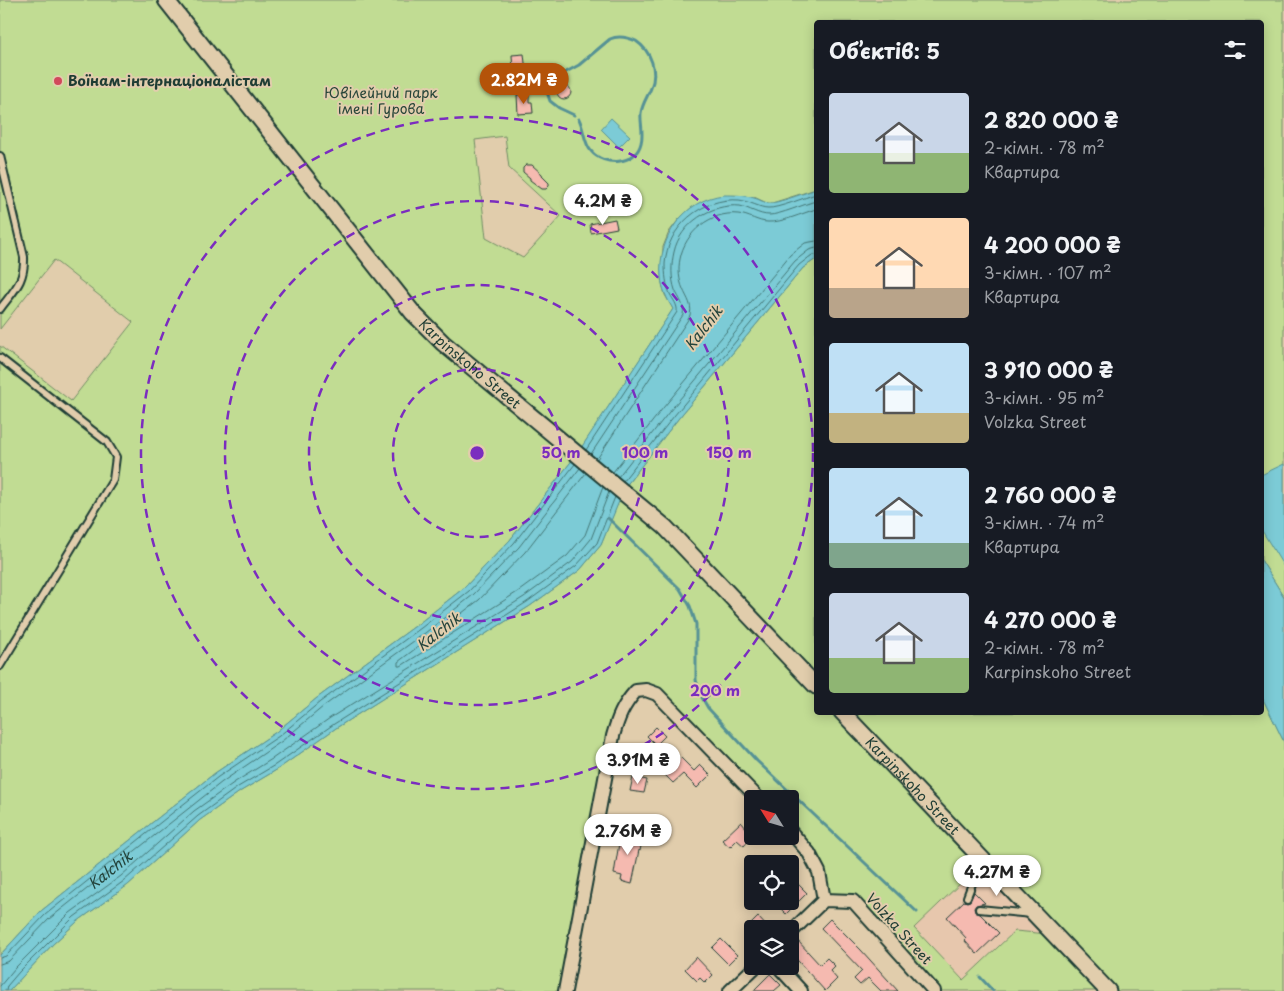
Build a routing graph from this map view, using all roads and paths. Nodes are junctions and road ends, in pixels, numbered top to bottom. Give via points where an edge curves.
1 (166, 0) edge
2 (0, 156) edge
3 (0, 309) edge
4 (0, 358) edge
5 (0, 666) edge
6 (814, 684) edge
7 (845, 715) edge
8 (749, 790) edge
9 (799, 841) edge
10 (981, 858) junction
11 (968, 898) dead end
12 (824, 900) junction
13 (979, 909) dead end
14 (1035, 915) junction
15 (799, 924) edge
16 (747, 975) edge
17 (786, 975) edge
18 (565, 991) edge
19 (730, 991) edge
20 (801, 991) edge
21 (934, 991) edge
22 (1108, 991) edge

1 - 6 street, Karpinskoho Street via 413,313 443,343 665,527
2 - 3 lane via 25,271
4 - 5 lane via 107,442 116,457 112,480
7 - 10 street, Karpinskoho Street
8 - 18 street via 657,694 636,691 618,716 613,736
9 - 12 street via 819,872
10 - 11 lane
10 - 14 street, Karpinskoho Street
12 - 15 street
12 - 21 street, Volzka Street via 853,901
13 - 14 lane
14 - 22 street, Karpinskoho Street
16 - 19 street
17 - 20 street

